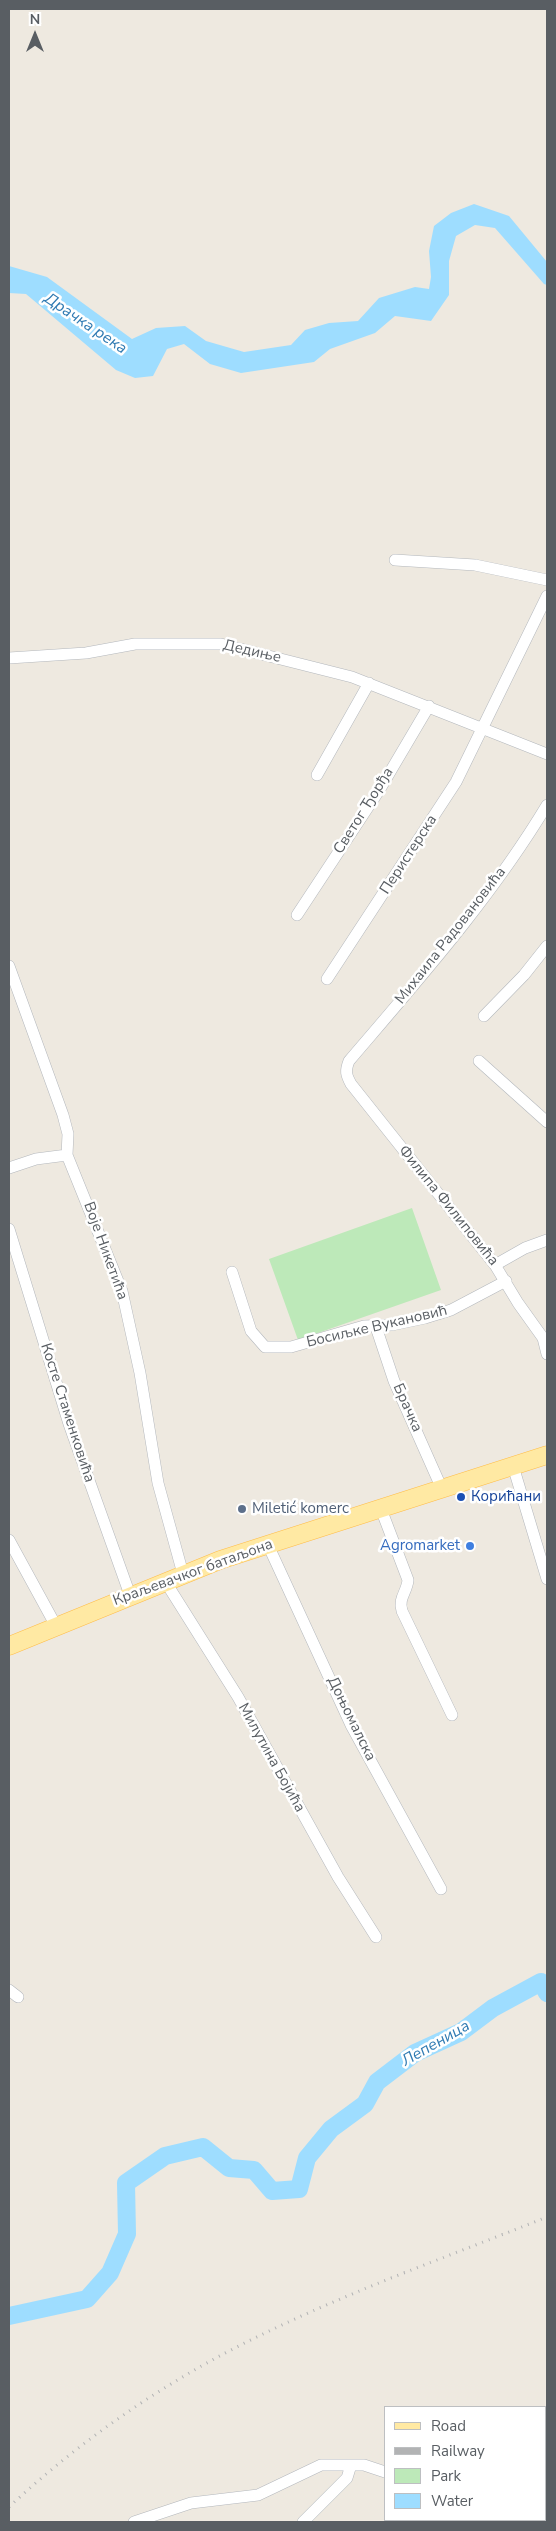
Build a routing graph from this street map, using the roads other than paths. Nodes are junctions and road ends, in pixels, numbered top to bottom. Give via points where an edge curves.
1 (395, 560) dead end
2 (547, 580) edge
3 (547, 596) edge
4 (9, 658) edge
5 (369, 683) junction
6 (428, 706) junction
7 (484, 728) junction
8 (547, 754) edge
9 (317, 775) dead end
10 (547, 805) edge
11 (297, 915) dead end
12 (547, 946) edge
13 (9, 966) edge
14 (327, 979) dead end
15 (484, 1016) dead end
16 (479, 1060) dead end
17 (349, 1061) joint
18 (547, 1122) edge
19 (67, 1155) junction
20 (9, 1168) edge
21 (9, 1228) edge
22 (547, 1240) edge
23 (495, 1265) junction
24 (232, 1272) dead end
25 (506, 1281) junction
26 (376, 1327) junction
27 (545, 1337) edge
28 (547, 1354) edge
29 (547, 1455) edge
30 (513, 1466) junction
31 (442, 1489) junction
32 (381, 1508) junction
33 (9, 1540) edge
34 (268, 1544) junction
35 (184, 1574) junction
36 (547, 1579) edge
37 (164, 1581) junction
38 (130, 1595) junction
39 (56, 1626) junction
40 (9, 1646) edge
41 (452, 1715) dead end
42 (441, 1889) dead end
43 (376, 1937) dead end
44 (351, 2464) junction
45 (384, 2472) edge
46 (134, 2522) edge
47 (303, 2522) edge

1 - 2 street via 475,565
3 - 7 street
4 - 5 street, Дедиње via 86,653 135,644 221,644
5 - 6 street, Дедиње
5 - 9 street
6 - 7 street, Дедиње
6 - 11 street, Светог Ђорђа via 380,789
7 - 8 street, Дедиње
7 - 14 street, Перистерска via 456,782
10 - 17 street, Михаила Радовановића via 487,894
12 - 15 street
13 - 19 street, Воје Никетића via 63,1115 68,1134
16 - 18 street
17 - 23 street, Филипа Филиповића via 346,1075 351,1084
19 - 20 street via 36,1159
19 - 35 street, Воје Никетића via 122,1291 140,1372 158,1483
21 - 38 street, Косте Стаменковића via 69,1424
22 - 23 street
23 - 25 street, Филипа Филиповића
24 - 26 street, Босиљке Вукановић via 251,1331 265,1347 291,1347 364,1326
25 - 26 street, Босиљке Вукановић via 451,1310
25 - 27 street, Филипа Филиповића via 518,1303
26 - 31 street, Брачка via 394,1381
27 - 28 street, Филипа Филиповића
29 - 30 main road, Краљевачког батаљона
30 - 31 main road, Краљевачког батаљона
30 - 36 street
31 - 32 main road, Краљевачког батаљона
32 - 34 main road, Краљевачког батаљона
32 - 41 street via 408,1580 401,1598 402,1611
33 - 39 street
34 - 35 main road, Краљевачког батаљона
34 - 42 street, Доњомалска via 351,1725
35 - 37 main road, Краљевачког батаљона
37 - 38 main road, Краљевачког батаљона
37 - 43 street, Милутина Бојића via 238,1697 338,1877
38 - 39 main road, Краљевачког батаљона
39 - 40 main road, Краљевачког батаљона
44 - 45 street via 364,2464
44 - 46 street via 321,2464 258,2495 191,2503
44 - 47 street via 347,2478

